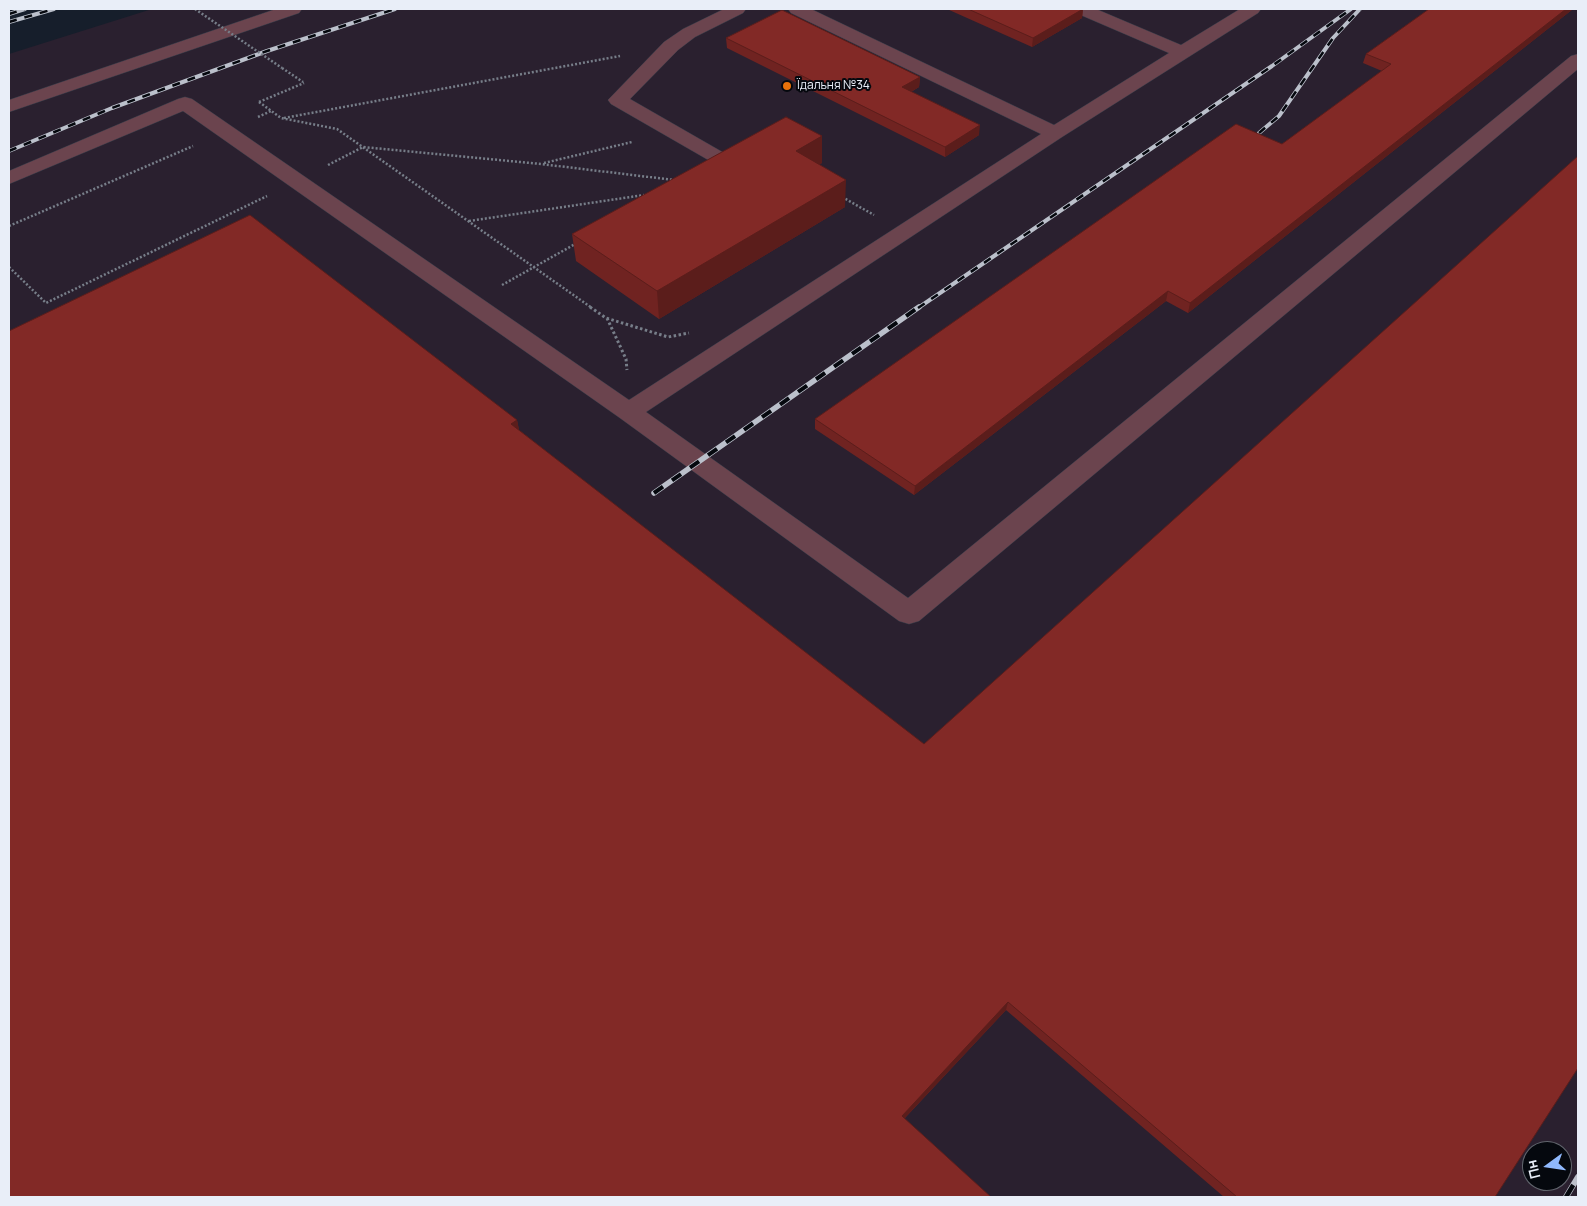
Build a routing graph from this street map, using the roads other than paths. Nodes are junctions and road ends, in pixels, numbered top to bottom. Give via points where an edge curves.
1 (293, 9) edge
2 (737, 9) edge
3 (797, 9) edge
4 (1082, 9) edge
5 (1252, 9) edge
6 (1183, 53) junction
7 (1578, 60) edge
8 (9, 106) edge
9 (1056, 133) junction
10 (724, 161) edge
11 (9, 178) edge
12 (629, 412) junction

1 - 8 lane
2 - 10 lane via 689,33 671,46 618,100
3 - 9 lane
4 - 6 lane
5 - 6 lane
6 - 9 lane
7 - 12 lane via 909,613
9 - 12 lane
11 - 12 lane via 185,103

